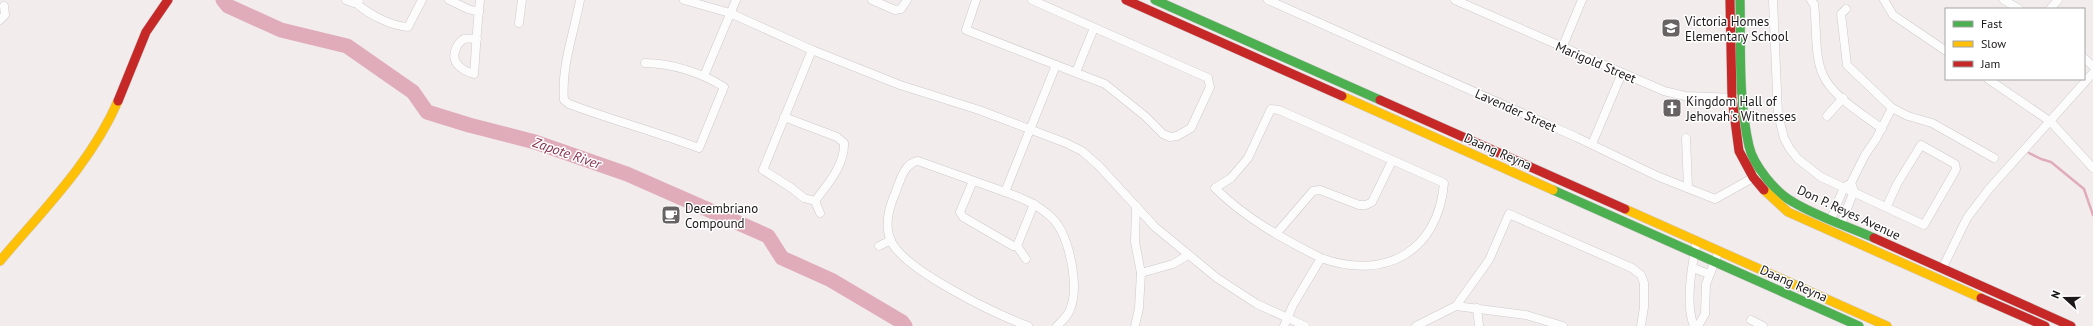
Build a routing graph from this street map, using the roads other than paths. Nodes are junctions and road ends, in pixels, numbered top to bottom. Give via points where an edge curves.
1 (168, 0) edge
2 (346, 0) edge
3 (422, 0) edge
4 (449, 0) edge
5 (480, 0) edge
6 (522, 0) edge
7 (580, 0) edge
8 (684, 0) edge
9 (736, 0) edge
10 (872, 0) edge
11 (907, 0) edge
12 (976, 0) edge
13 (1032, 0) edge
14 (1126, 0) edge
15 (1155, 0) edge
16 (1268, 0) edge
17 (1455, 0) edge
18 (1582, 0) edge
19 (1730, 0) edge
20 (1740, 0) edge
21 (1773, 0) edge
22 (1811, 0) edge
23 (1884, 0) edge
24 (2004, 0) edge
25 (2058, 0) edge
26 (358, 1) edge
27 (4, 5) edge
28 (2017, 8) edge
29 (2051, 8) edge
30 (1846, 10) dead end
31 (479, 12) junction
32 (730, 13) junction
33 (0, 20) edge
34 (519, 23) dead end
35 (1094, 28) junction
36 (477, 39) dead end
37 (1562, 48) junction
38 (812, 50) junction
39 (1945, 50) edge
40 (2085, 59) edge
41 (645, 63) dead end
42 (1056, 65) junction
43 (2093, 66) edge
44 (1076, 72) junction
45 (1622, 73) junction
46 (2093, 74) edge
47 (704, 76) junction
48 (1989, 80) edge
49 (1732, 98) junction
50 (1743, 98) junction
51 (1842, 98) junction
52 (1892, 108) junction
53 (1827, 116) dead end
54 (784, 117) junction
55 (2052, 122) junction
56 (1030, 128) junction
57 (1882, 129) junction
58 (1686, 138) dead end
59 (1592, 144) junction
60 (1994, 158) dead end
61 (1392, 161) junction
62 (2093, 168) edge
63 (1762, 172) junction
64 (1753, 178) junction
65 (973, 181) junction
66 (1844, 187) junction
67 (1852, 187) junction
68 (1688, 188) junction
69 (1005, 192) junction
70 (815, 201) junction
71 (1034, 204) junction
72 (1136, 206) junction
73 (1887, 206) junction
74 (820, 213) dead end
75 (1830, 219) junction
76 (1841, 224) junction
77 (1859, 232) junction
78 (1276, 234) junction
79 (891, 240) junction
80 (1697, 241) junction
81 (1854, 241) junction
82 (879, 246) dead end
83 (1017, 246) junction
84 (1720, 251) junction
85 (1694, 252) junction
86 (1188, 255) junction
87 (1321, 258) junction
88 (1026, 259) dead end
89 (0, 261) edge
90 (1715, 261) junction
91 (1693, 268) junction
92 (1942, 269) junction
93 (1141, 273) junction
94 (1709, 274) junction
95 (1691, 297) junction
96 (1706, 300) junction
97 (1456, 306) junction
98 (1476, 308) junction
99 (1751, 320) dead end
100 (1286, 323) edge
101 (1028, 326) edge
102 (1057, 326) edge
103 (1135, 326) edge
104 (1305, 326) edge
105 (1416, 326) edge
106 (1479, 326) edge
107 (1563, 326) edge
108 (1641, 326) edge
109 (1694, 326) edge
110 (1698, 326) edge
111 (1763, 326) edge
112 (1859, 326) edge
113 (1887, 326) edge
114 (2045, 326) edge
115 (2071, 326) edge

1 - 89 main road via 139,43 101,136 72,177
2 - 26 street via 350,3
3 - 26 street via 408,27 400,27 364,10
4 - 31 street
5 - 31 street
6 - 34 street
7 - 47 street via 569,45 563,91 564,100 569,104 699,148 724,87
8 - 32 street
9 - 32 street
10 - 11 street via 896,10 901,9
12 - 42 street via 966,30
13 - 35 street
14 - 85 main road, Daang Reyna
15 - 80 main road, Daang Reyna
16 - 59 street, Lavender Street
17 - 37 street, Marigold Street
18 - 37 street
19 - 49 main road, Don P. Reyes Avenue
20 - 50 main road, Don P. Reyes Avenue
21 - 66 street via 1775,90 1784,138 1798,159 1809,169
22 - 51 street via 1814,4 1821,69 1826,81
23 - 39 street via 1893,15
24 - 28 street
25 - 29 street
27 - 33 street via 5,15
30 - 52 street via 1841,14 1847,65
31 - 36 street
32 - 38 street
32 - 47 street
35 - 44 street
35 - 44 street via 1208,78 1210,87 1191,128 1170,137 1163,134 1104,84
37 - 45 street, Marigold Street
38 - 54 street
38 - 56 street via 900,85
40 - 43 street
41 - 47 street via 668,65
42 - 44 street
42 - 56 street
45 - 49 street, Marigold Street via 1675,94
45 - 59 street
46 - 55 street
48 - 55 street
49 - 50 street, Marigold Street
49 - 64 main road, Don P. Reyes Avenue via 1738,151
50 - 63 main road, Don P. Reyes Avenue via 1749,147
51 - 53 street
51 - 57 street
52 - 57 street
52 - 60 street via 1932,123
54 - 70 street via 763,170 790,186 804,198
54 - 70 street via 837,137 844,143 835,174
55 - 62 street
55 - 92 street via 1989,189 1967,218
56 - 69 street
56 - 72 street via 1082,151
57 - 67 street via 1865,155
58 - 68 street
59 - 68 street, Lavender Street via 1657,176
61 - 78 street via 1372,202 1366,206 1320,190 1313,191
61 - 78 street via 1272,109 1248,158 1231,178 1215,188 1247,216
61 - 87 street via 1444,183 1443,202 1428,234 1401,258 1384,264 1349,267
63 - 64 street, Lavender Street
63 - 75 main road, Don P. Reyes Avenue via 1773,186 1792,202
64 - 68 street, Lavender Street via 1715,199
64 - 81 main road, Don P. Reyes Avenue via 1788,212
65 - 69 street
65 - 79 street via 918,161 912,162 906,168 890,206 888,228
65 - 83 street via 960,212 963,217 1006,244
66 - 67 street
66 - 75 street
67 - 73 street
67 - 76 street
69 - 71 street
70 - 74 street
71 - 83 street
71 - 102 street via 1056,224 1073,270 1074,293 1071,308 1066,318
72 - 86 street via 1155,227
72 - 93 street via 1135,242
73 - 73 street via 1924,225 1954,173 1955,164 1921,145
75 - 76 main road, Don P. Reyes Avenue
76 - 77 main road, Don P. Reyes Avenue
77 - 81 main road
77 - 92 main road, Don P. Reyes Avenue
78 - 87 street
79 - 82 street
79 - 101 street via 908,261 961,296
80 - 84 main road, Daang Reyna
80 - 85 street
81 - 114 main road, Don P. Reyes Avenue
83 - 88 street
84 - 90 street
84 - 113 main road, Daang Reyna
85 - 90 main road, Daang Reyna
85 - 91 street
86 - 93 street via 1173,264
86 - 100 street via 1241,295
87 - 100 street via 1293,305
90 - 94 street
90 - 112 main road, Daang Reyna
91 - 94 street
91 - 95 street
92 - 115 main road, Don P. Reyes Avenue
93 - 103 street via 1140,308
94 - 96 street
95 - 96 street
95 - 109 street via 1690,316
96 - 110 street via 1705,314
97 - 98 street
97 - 105 street
97 - 108 street via 1489,260 1509,214 1625,265 1641,275 1645,294
98 - 106 street
98 - 107 street via 1526,315
99 - 111 street
100 - 104 street

